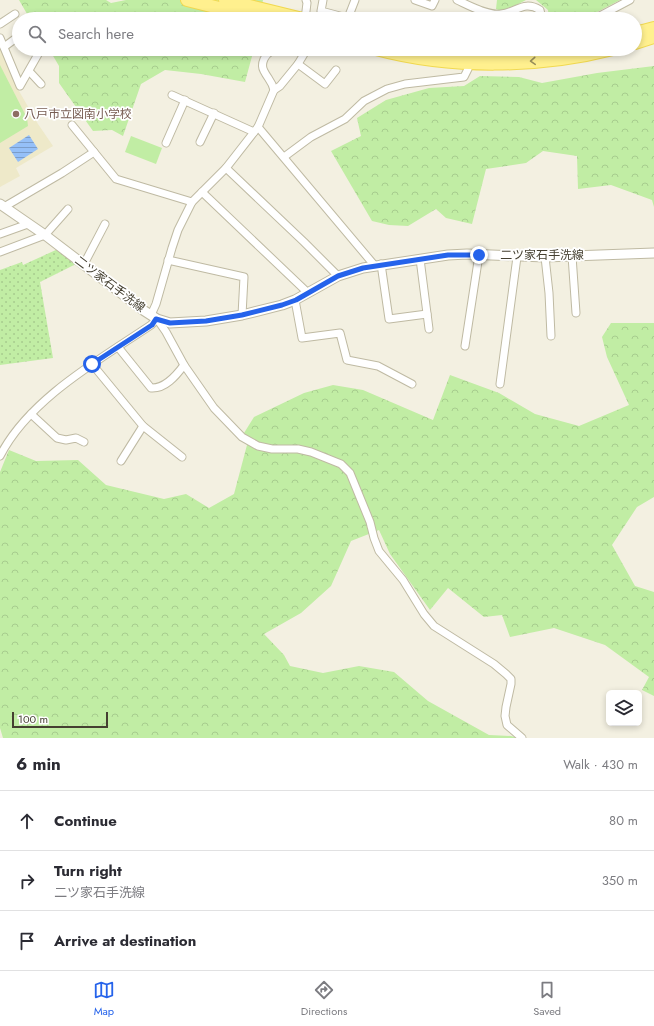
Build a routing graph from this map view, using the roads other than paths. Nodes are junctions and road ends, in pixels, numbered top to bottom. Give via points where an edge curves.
1 (186, 0) edge
2 (225, 0) edge
3 (306, 0) edge
4 (322, 0) edge
5 (355, 0) edge
6 (415, 0) edge
7 (435, 0) edge
8 (456, 0) edge
9 (630, 0) edge
10 (235, 12) edge
11 (273, 12) edge
12 (305, 12) edge
13 (324, 12) edge
14 (351, 12) edge
15 (486, 12) edge
16 (510, 12) edge
17 (540, 12) edge
18 (607, 12) edge
19 (12, 16) edge
20 (0, 24) edge
21 (654, 28) edge
22 (642, 31) edge
23 (654, 37) edge
24 (0, 38) edge
25 (12, 41) edge
26 (642, 41) edge
27 (4, 46) junction
28 (36, 56) edge
29 (266, 56) edge
30 (303, 56) edge
31 (409, 56) edge
32 (582, 56) edge
33 (469, 63) junction
34 (298, 64) junction
35 (336, 70) dead end
36 (29, 71) junction
37 (41, 84) dead end
38 (274, 90) junction
39 (172, 95) dead end
40 (185, 100) junction
41 (214, 113) junction
42 (72, 125) dead end
43 (256, 129) junction
44 (200, 142) dead end
45 (166, 143) dead end
46 (94, 152) junction
47 (284, 156) junction
48 (226, 168) junction
49 (202, 192) junction
50 (192, 202) junction
51 (2, 205) edge
52 (68, 210) dead end
53 (28, 224) junction
54 (105, 224) dead end
55 (0, 234) edge
56 (46, 235) junction
57 (0, 252) edge
58 (654, 253) edge
59 (479, 255) junction
60 (572, 256) junction
61 (517, 257) junction
62 (545, 257) junction
63 (420, 259) junction
64 (168, 260) junction
65 (84, 264) junction
66 (378, 265) junction
67 (338, 276) junction
68 (308, 293) junction
69 (296, 300) junction
70 (576, 313) dead end
71 (427, 314) junction
72 (242, 315) junction
73 (154, 317) junction
74 (429, 329) dead end
75 (551, 336) dead end
76 (465, 346) dead end
77 (118, 347) junction
78 (92, 364) junction
79 (184, 365) junction
80 (412, 384) dead end
81 (500, 384) dead end
82 (31, 414) junction
83 (143, 426) junction
84 (84, 442) dead end
85 (0, 456) edge
86 (182, 457) dead end
87 (121, 461) dead end
88 (522, 738) edge

1 - 10 main road
2 - 11 main road
3 - 12 street
4 - 13 street via 321,11
5 - 14 street
6 - 7 street via 432,6
8 - 15 street
9 - 18 street
16 - 17 street via 527,4 535,5
19 - 20 street
21 - 22 main road
23 - 26 main road
24 - 27 street
25 - 27 street
27 - 36 street via 20,86
28 - 36 street
29 - 38 street via 262,63 264,71 271,80
30 - 34 street
31 - 33 main road
32 -> 33 main road via 559,60
33 - 47 street via 464,77 405,84 381,92 364,101 345,119 311,137
34 - 35 street via 325,84
34 - 38 street
36 - 37 street
38 - 43 street
39 - 40 street
40 - 41 street
40 - 45 street
41 - 43 street
41 - 44 street
42 - 46 street
43 - 47 street
43 - 48 street
46 - 50 street via 116,179
46 - 51 street via 62,174
47 - 66 street via 325,208
48 - 49 street
48 - 67 street
49 - 50 street
49 - 68 street
50 - 64 street via 178,230
51 - 53 street, 二ツ家石手洗線
52 - 56 street
53 - 55 street
53 - 56 street, 二ツ家石手洗線
54 - 65 street
56 - 57 street
56 - 65 street, 二ツ家石手洗線
58 - 60 street, 二ツ家石手洗線
59 - 61 street, 二ツ家石手洗線
59 - 63 street, 二ツ家石手洗線 via 448,255
59 - 76 street
60 - 62 street, 二ツ家石手洗線
60 - 70 street
61 - 62 street, 二ツ家石手洗線
61 - 81 street
62 - 75 street
63 - 66 street, 二ツ家石手洗線
63 - 71 street
64 - 72 street via 244,277
64 - 73 street
65 - 73 street, 二ツ家石手洗線
66 - 67 street, 二ツ家石手洗線
66 - 71 street via 390,320
67 - 68 street, 二ツ家石手洗線
68 - 69 street, 二ツ家石手洗線
69 - 72 street, 二ツ家石手洗線
69 - 80 street via 302,338 340,333 346,360 378,366
71 - 74 street
72 - 73 street, 二ツ家石手洗線 via 170,323
73 - 77 street via 152,325
73 - 79 street via 166,332
77 - 78 street
77 - 79 street via 150,388 161,387 177,375
78 - 82 street
78 - 83 street
79 - 88 street via 214,408 242,437 258,446 311,452 341,464 350,473 379,551 403,580 424,614 434,626 494,664 511,679 505,716 507,724
82 - 84 street via 57,438 76,438
82 - 85 street via 11,437
83 - 86 street
83 - 87 street

